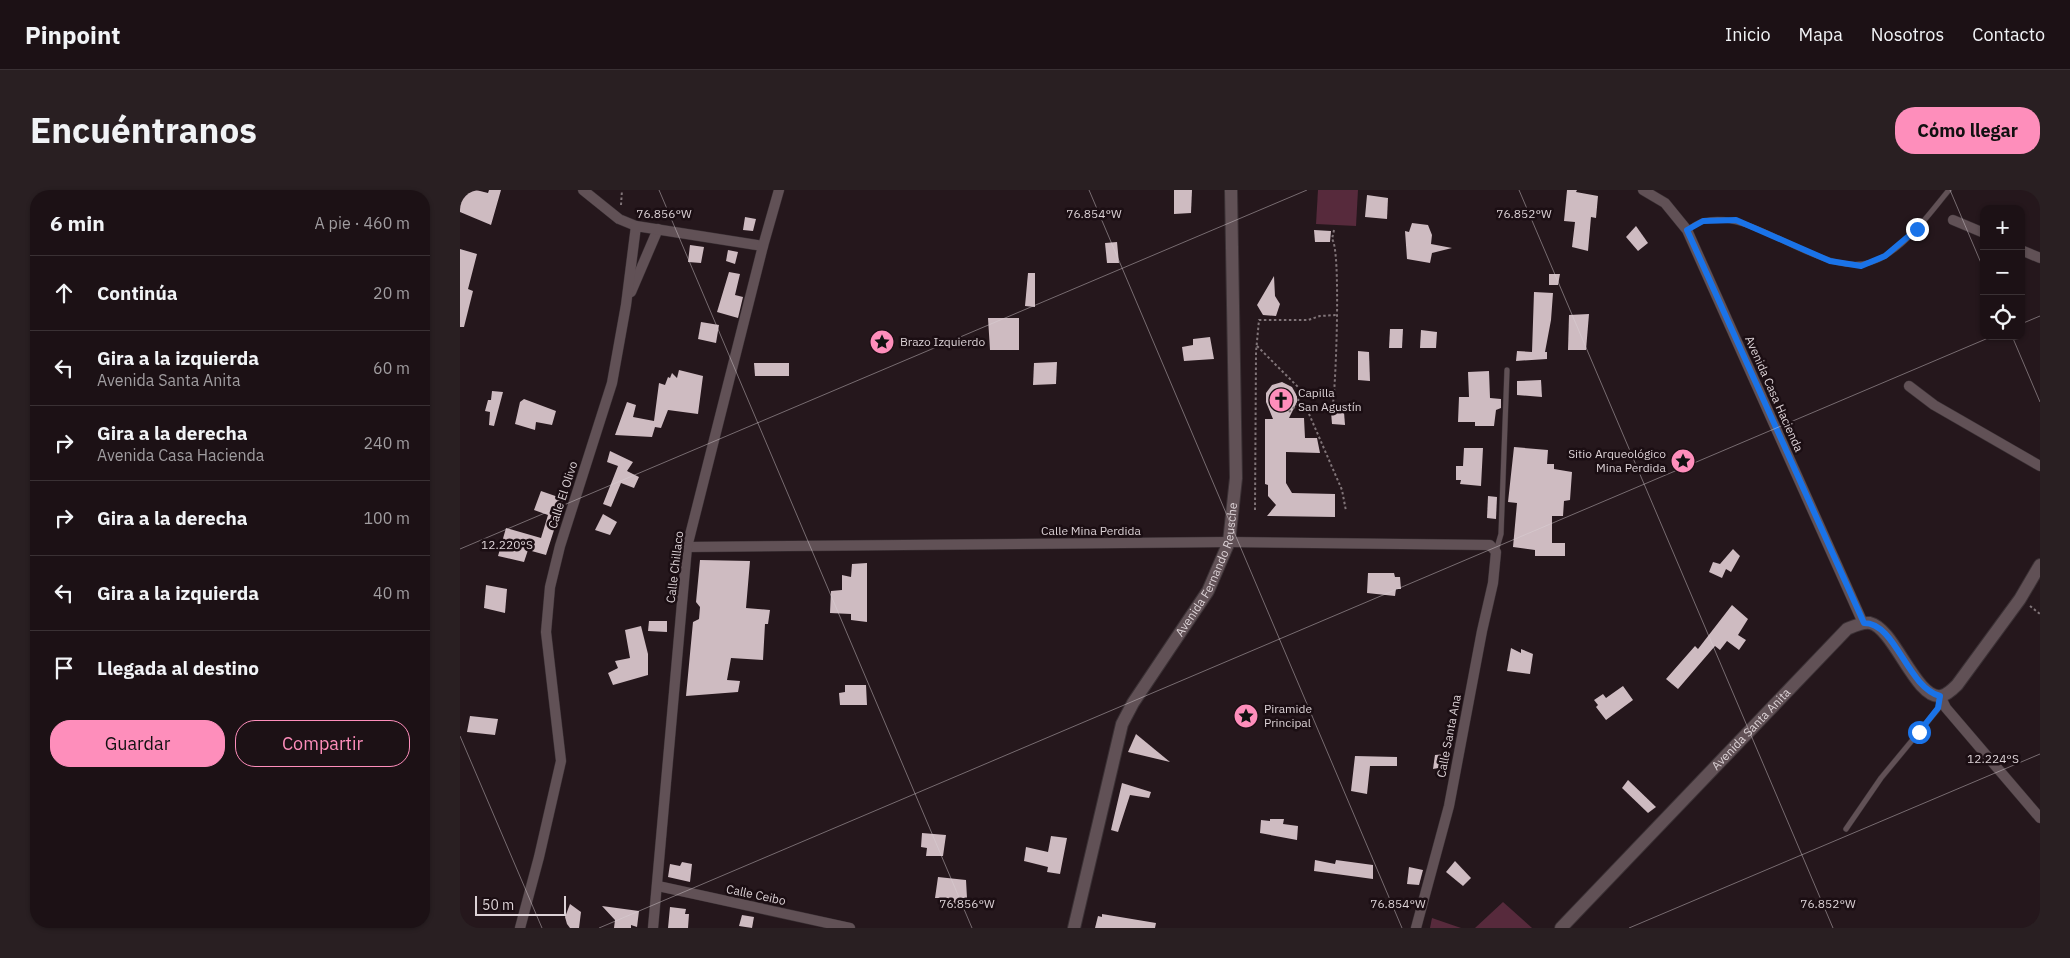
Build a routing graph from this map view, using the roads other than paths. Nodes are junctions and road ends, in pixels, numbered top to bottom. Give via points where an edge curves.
1 (583, 190) edge
2 (779, 190) edge
3 (1231, 190) edge
4 (1643, 190) edge
5 (1949, 190) edge
6 (1953, 220) dead end
7 (636, 226) junction
8 (658, 229) junction
9 (1687, 230) junction
10 (1980, 231) edge
11 (764, 246) junction
12 (2025, 252) edge
13 (2040, 258) edge
14 (626, 305) junction
15 (1507, 370) dead end
16 (1909, 386) dead end
17 (2040, 466) edge
18 (1229, 542) junction
19 (687, 547) junction
20 (1495, 550) junction
21 (2040, 565) edge
22 (1864, 623) junction
23 (1945, 694) junction
24 (2040, 818) edge
25 (1846, 829) dead end
26 (658, 886) junction
27 (520, 928) edge
28 (654, 928) edge
29 (850, 928) edge
30 (1074, 928) edge
31 (1416, 928) edge
32 (1561, 928) edge

1 - 7 street via 619,220
2 - 11 street, Calle Chillaco
3 - 18 street, Avenida Fernando Reusche via 1236,478
4 - 9 street, Avenida Casa Hacienda via 1665,203
5 - 9 lane via 1910,235 1885,256 1861,266 1830,261 1736,220 1703,221
6 - 10 street
7 - 8 street
7 - 14 street, Calle El Olivo
8 - 11 street
8 - 14 street
9 - 22 street, Avenida Casa Hacienda
11 - 19 street, Calle Chillaco
12 - 13 street
14 - 27 street, Calle El Olivo via 612,383 550,587 546,632 561,761
15 - 20 lane via 1501,534
16 - 17 street via 1934,405
18 - 19 street, Calle Mina Perdida
18 - 20 street, Calle Mina Perdida via 1490,545
18 - 30 street, Avenida Fernando Reusche via 1208,591 1122,724
19 - 26 street, Calle Chillaco
20 - 31 street, Calle Santa Ana via 1493,583 1449,806
21 - 23 street via 2020,599 1957,685
22 - 23 street via 1877,626 1924,688 1932,694
22 - 32 street, Avenida Santa Anita via 1841,634
23 - 24 street via 1946,708
23 - 25 lane via 1938,708 1881,778
26 - 28 street, Calle Chillaco
26 - 29 street, Calle Ceibo

